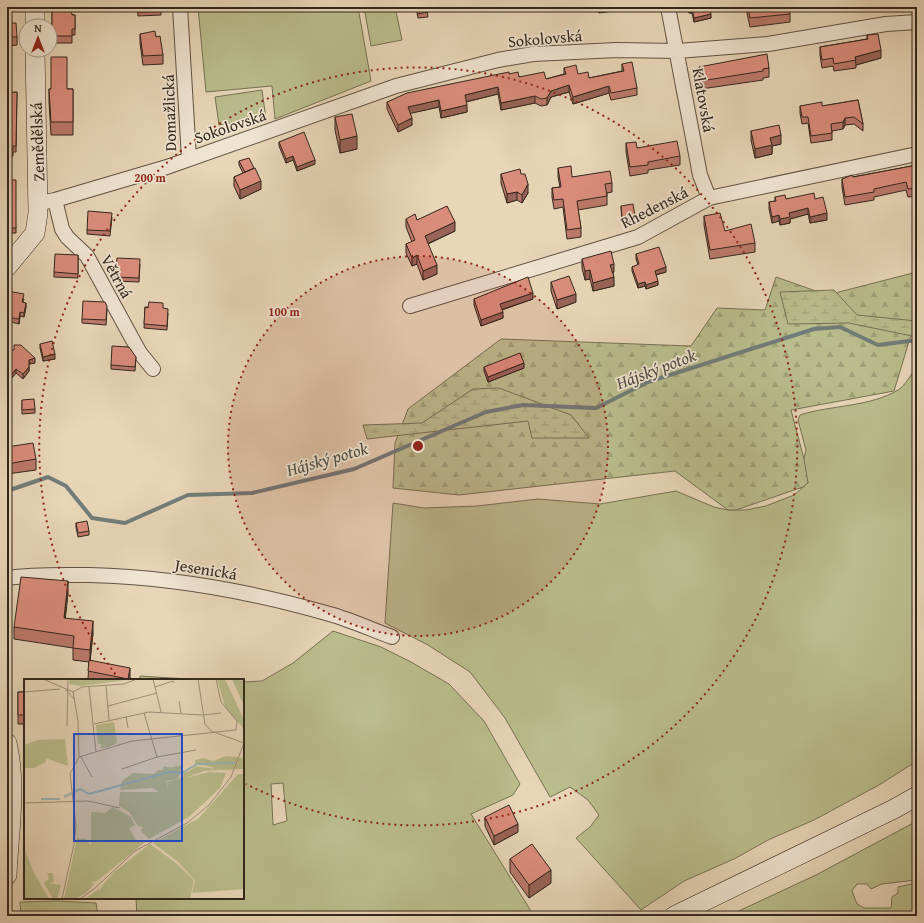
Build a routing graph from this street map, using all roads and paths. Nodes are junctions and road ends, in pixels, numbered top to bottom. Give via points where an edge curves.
1 (35, 7) edge
2 (180, 7) edge
3 (668, 7) edge
4 (35, 18) edge
5 (917, 22) edge
6 (678, 51) junction
7 (36, 58) edge
8 (917, 154) edge
9 (190, 158) junction
10 (709, 198) junction
11 (47, 202) junction
12 (7, 267) edge
13 (410, 306) dead end
14 (153, 369) dead end
15 (7, 578) edge
16 (392, 637) dead end
17 (7, 743) edge
18 (917, 796) edge
19 (7, 875) edge
20 (674, 916) edge

1 - 4 street
2 - 9 street, Domažlická
3 - 6 street, Klatovská
5 - 6 street, Sokolovská via 886,24 768,44
6 - 9 street, Sokolovská via 617,50 533,54 492,61 396,86
6 - 10 street, Klatovská via 700,175
7 - 11 street, Zemědělská
8 - 10 street, Rhedenská
9 - 11 street, Domažlická
10 - 13 street, Rhedenská via 638,237
11 - 12 street, Zemědělská via 35,233
11 - 14 street, Větrná via 67,237 87,256 140,353
15 - 16 street, Jesenická via 62,575 172,581 243,592 334,615
17 - 19 street via 13,791
18 - 20 street

